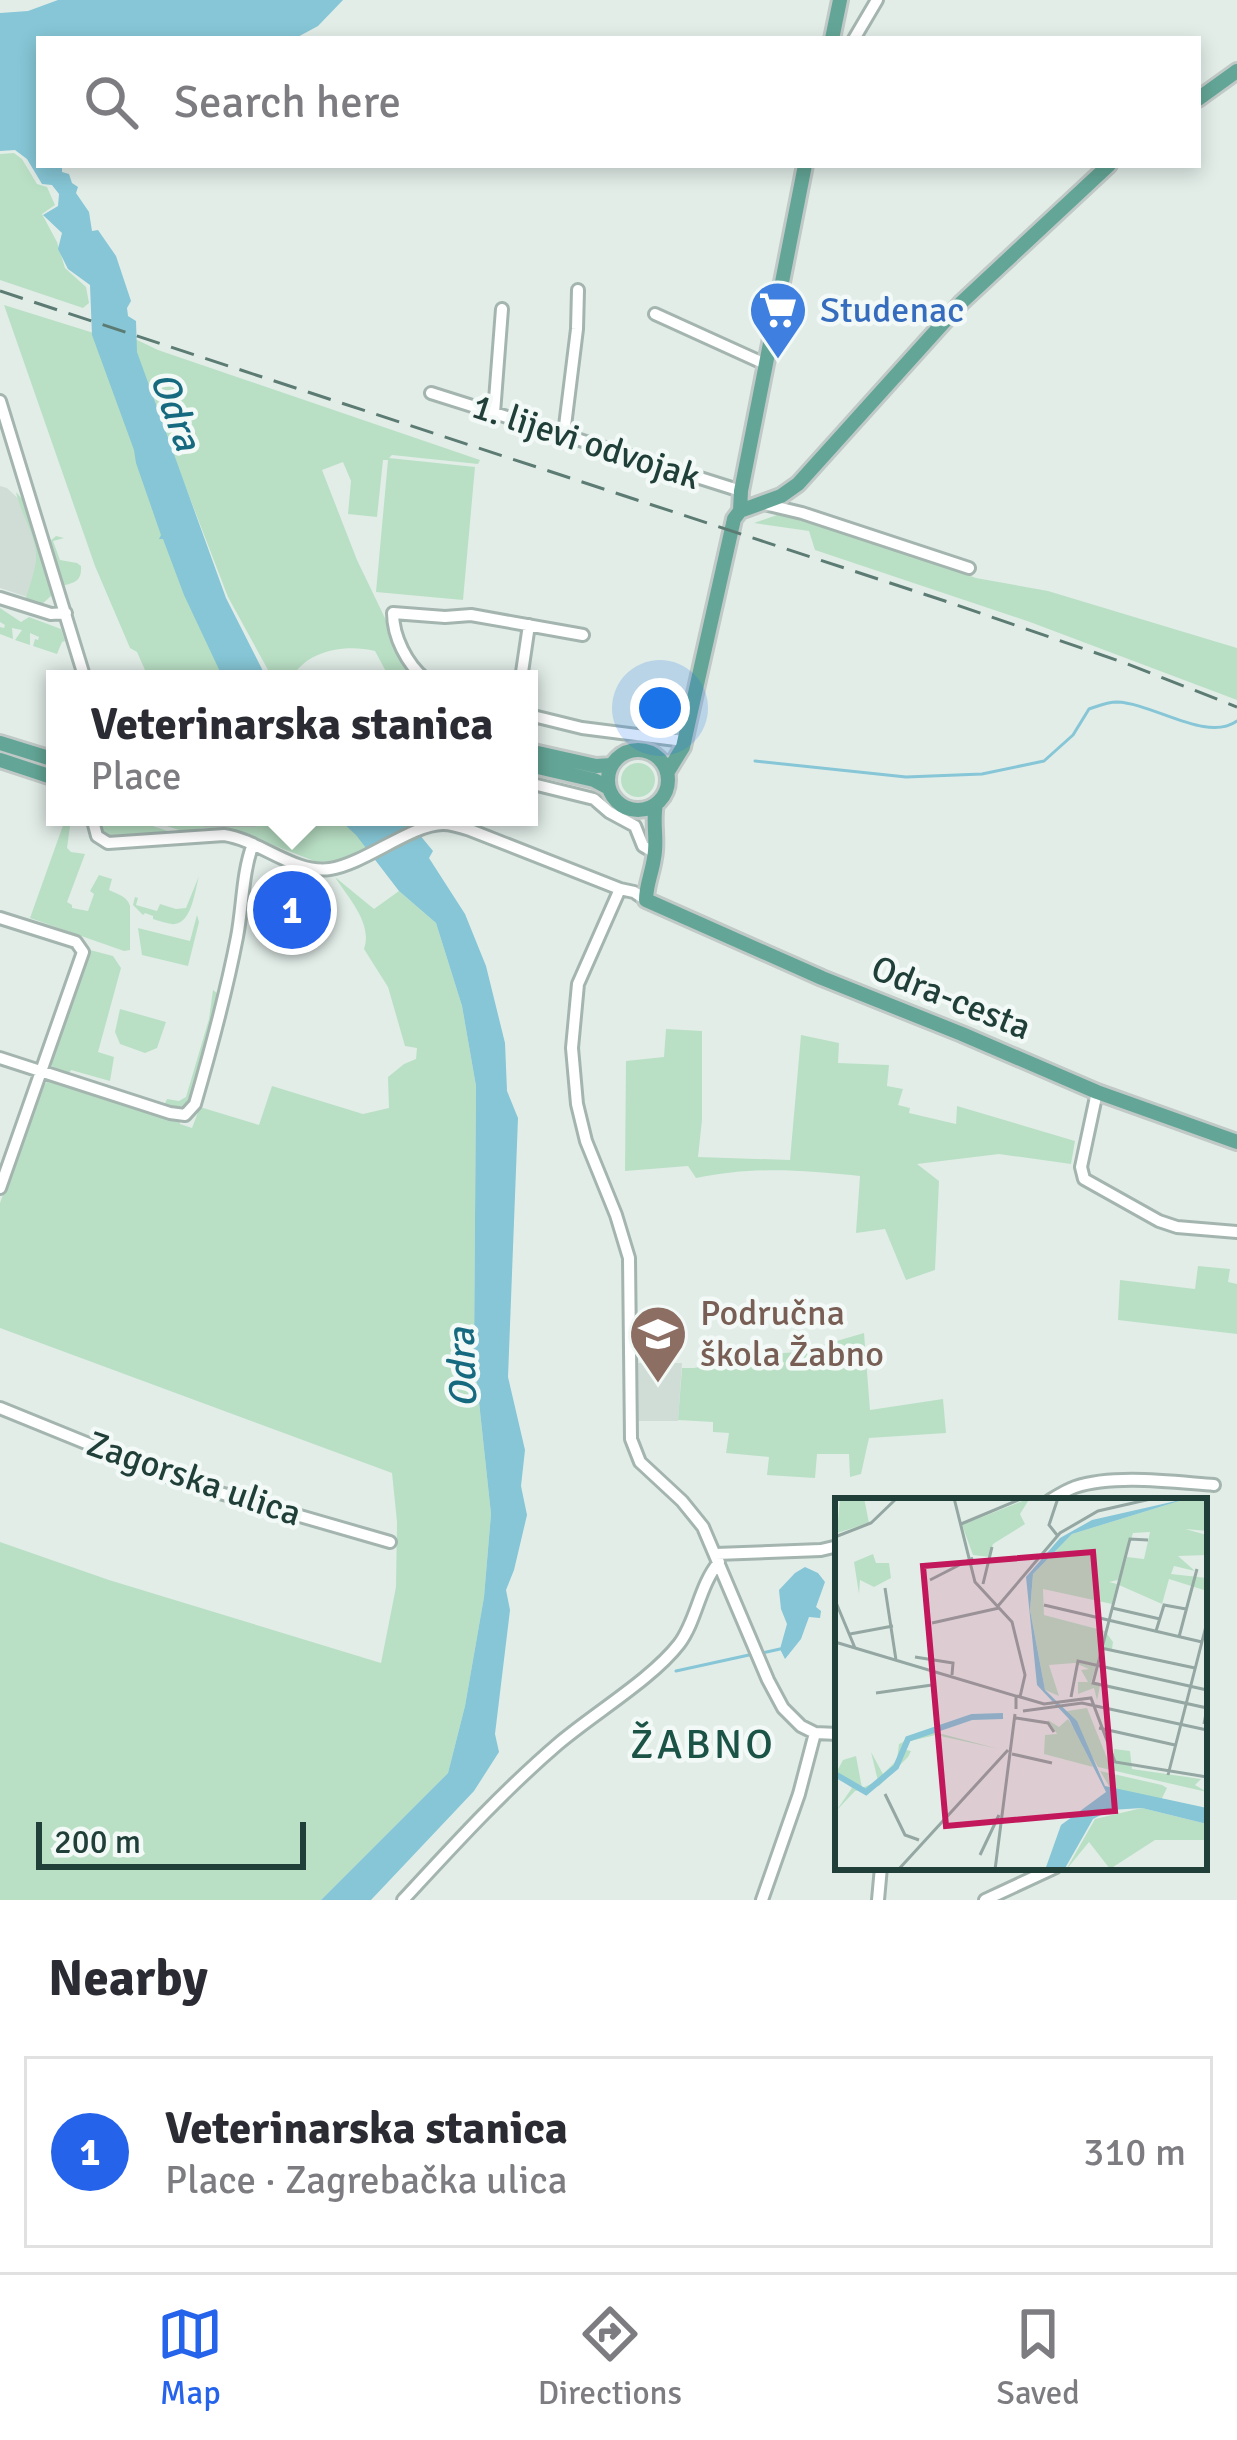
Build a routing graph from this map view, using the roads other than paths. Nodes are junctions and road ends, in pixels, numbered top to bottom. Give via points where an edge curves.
1 (840, 0) edge
2 (877, 0) edge
3 (833, 36) edge
4 (856, 36) edge
5 (1237, 70) edge
6 (1201, 97) edge
7 (804, 168) edge
8 (1106, 168) edge
9 (578, 290) dead end
10 (502, 309) dead end
11 (655, 314) dead end
12 (765, 364) junction
13 (431, 393) dead end
14 (0, 401) edge
15 (494, 412) junction
16 (564, 434) junction
17 (741, 491) junction
18 (760, 503) junction
19 (740, 511) junction
20 (969, 568) dead end
21 (0, 598) edge
22 (66, 613) junction
23 (529, 625) junction
24 (583, 635) dead end
25 (83, 670) edge
26 (416, 670) edge
27 (522, 670) edge
28 (538, 717) edge
29 (0, 743) edge
30 (683, 744) junction
31 (538, 753) edge
32 (656, 756) junction
33 (46, 757) edge
34 (0, 760) edge
35 (613, 765) junction
36 (538, 767) edge
37 (667, 773) junction
38 (46, 775) edge
39 (538, 785) edge
40 (609, 788) junction
41 (656, 804) junction
42 (629, 809) junction
43 (94, 826) edge
44 (430, 826) edge
45 (459, 826) edge
46 (253, 844) junction
47 (654, 844) junction
48 (620, 890) junction
49 (646, 901) junction
50 (0, 918) edge
51 (0, 1058) edge
52 (42, 1072) junction
53 (1097, 1092) junction
54 (1237, 1142) edge
55 (0, 1188) edge
56 (1237, 1232) edge
57 (0, 1408) edge
58 (1214, 1485) dead end
59 (1054, 1498) edge
60 (390, 1542) dead end
61 (835, 1547) edge
62 (717, 1558) junction
63 (815, 1732) junction
64 (835, 1734) edge
65 (881, 1870) edge
66 (1050, 1870) edge
67 (403, 1900) edge
68 (762, 1900) edge
69 (878, 1900) edge
70 (986, 1900) edge

1 - 3 main road
2 - 4 street
5 - 6 main road
7 - 12 main road
8 - 18 main road via 962,302 806,477
9 - 16 street
10 - 15 street
11 - 12 street
12 - 17 main road
13 - 15 street, 1. lijevi odvojak
14 - 22 street
15 - 16 street, 1. lijevi odvojak
16 - 17 street, 1. lijevi odvojak
17 - 19 main road
18 - 19 main road
18 - 20 street
19 - 30 main road
21 - 22 street
22 - 25 street
23 - 24 street
23 - 26 street via 393,613
23 - 27 street
28 - 30 street
29 - 33 main road
30 - 32 main road
30 - 37 main road
31 - 35 main road
32 - 35 main road via 636,750
32 - 37 main road
34 - 38 main road
35 - 40 main road
36 - 40 main road
37 - 41 main road
39 - 47 street via 600,802 635,826 643,846
40 - 42 main road
41 - 42 main road
41 - 47 main road
42 - 47 main road
43 - 46 street via 113,844 211,834
44 - 46 street, Odra-cesta via 343,865 314,869
45 - 48 street, Odra-cesta
46 - 52 street via 223,1006 190,1111 170,1113
47 - 49 main road
48 - 49 street, Odra-cesta
48 - 62 street via 583,969 573,1012 577,1103 628,1258 634,1451 690,1510
49 - 53 main road, Odra-cesta
50 - 52 street via 82,947
51 - 52 street
52 - 55 street
53 - 54 main road, Odra-cesta
53 - 56 street via 1084,1179 1159,1221
57 - 60 street, Zagorska ulica via 182,1482
58 - 59 street via 1090,1483
61 - 62 street
62 - 63 street via 783,1708
62 - 67 street via 680,1642 660,1664 502,1794
63 - 64 street
63 - 68 street
65 - 69 street
66 - 70 street

